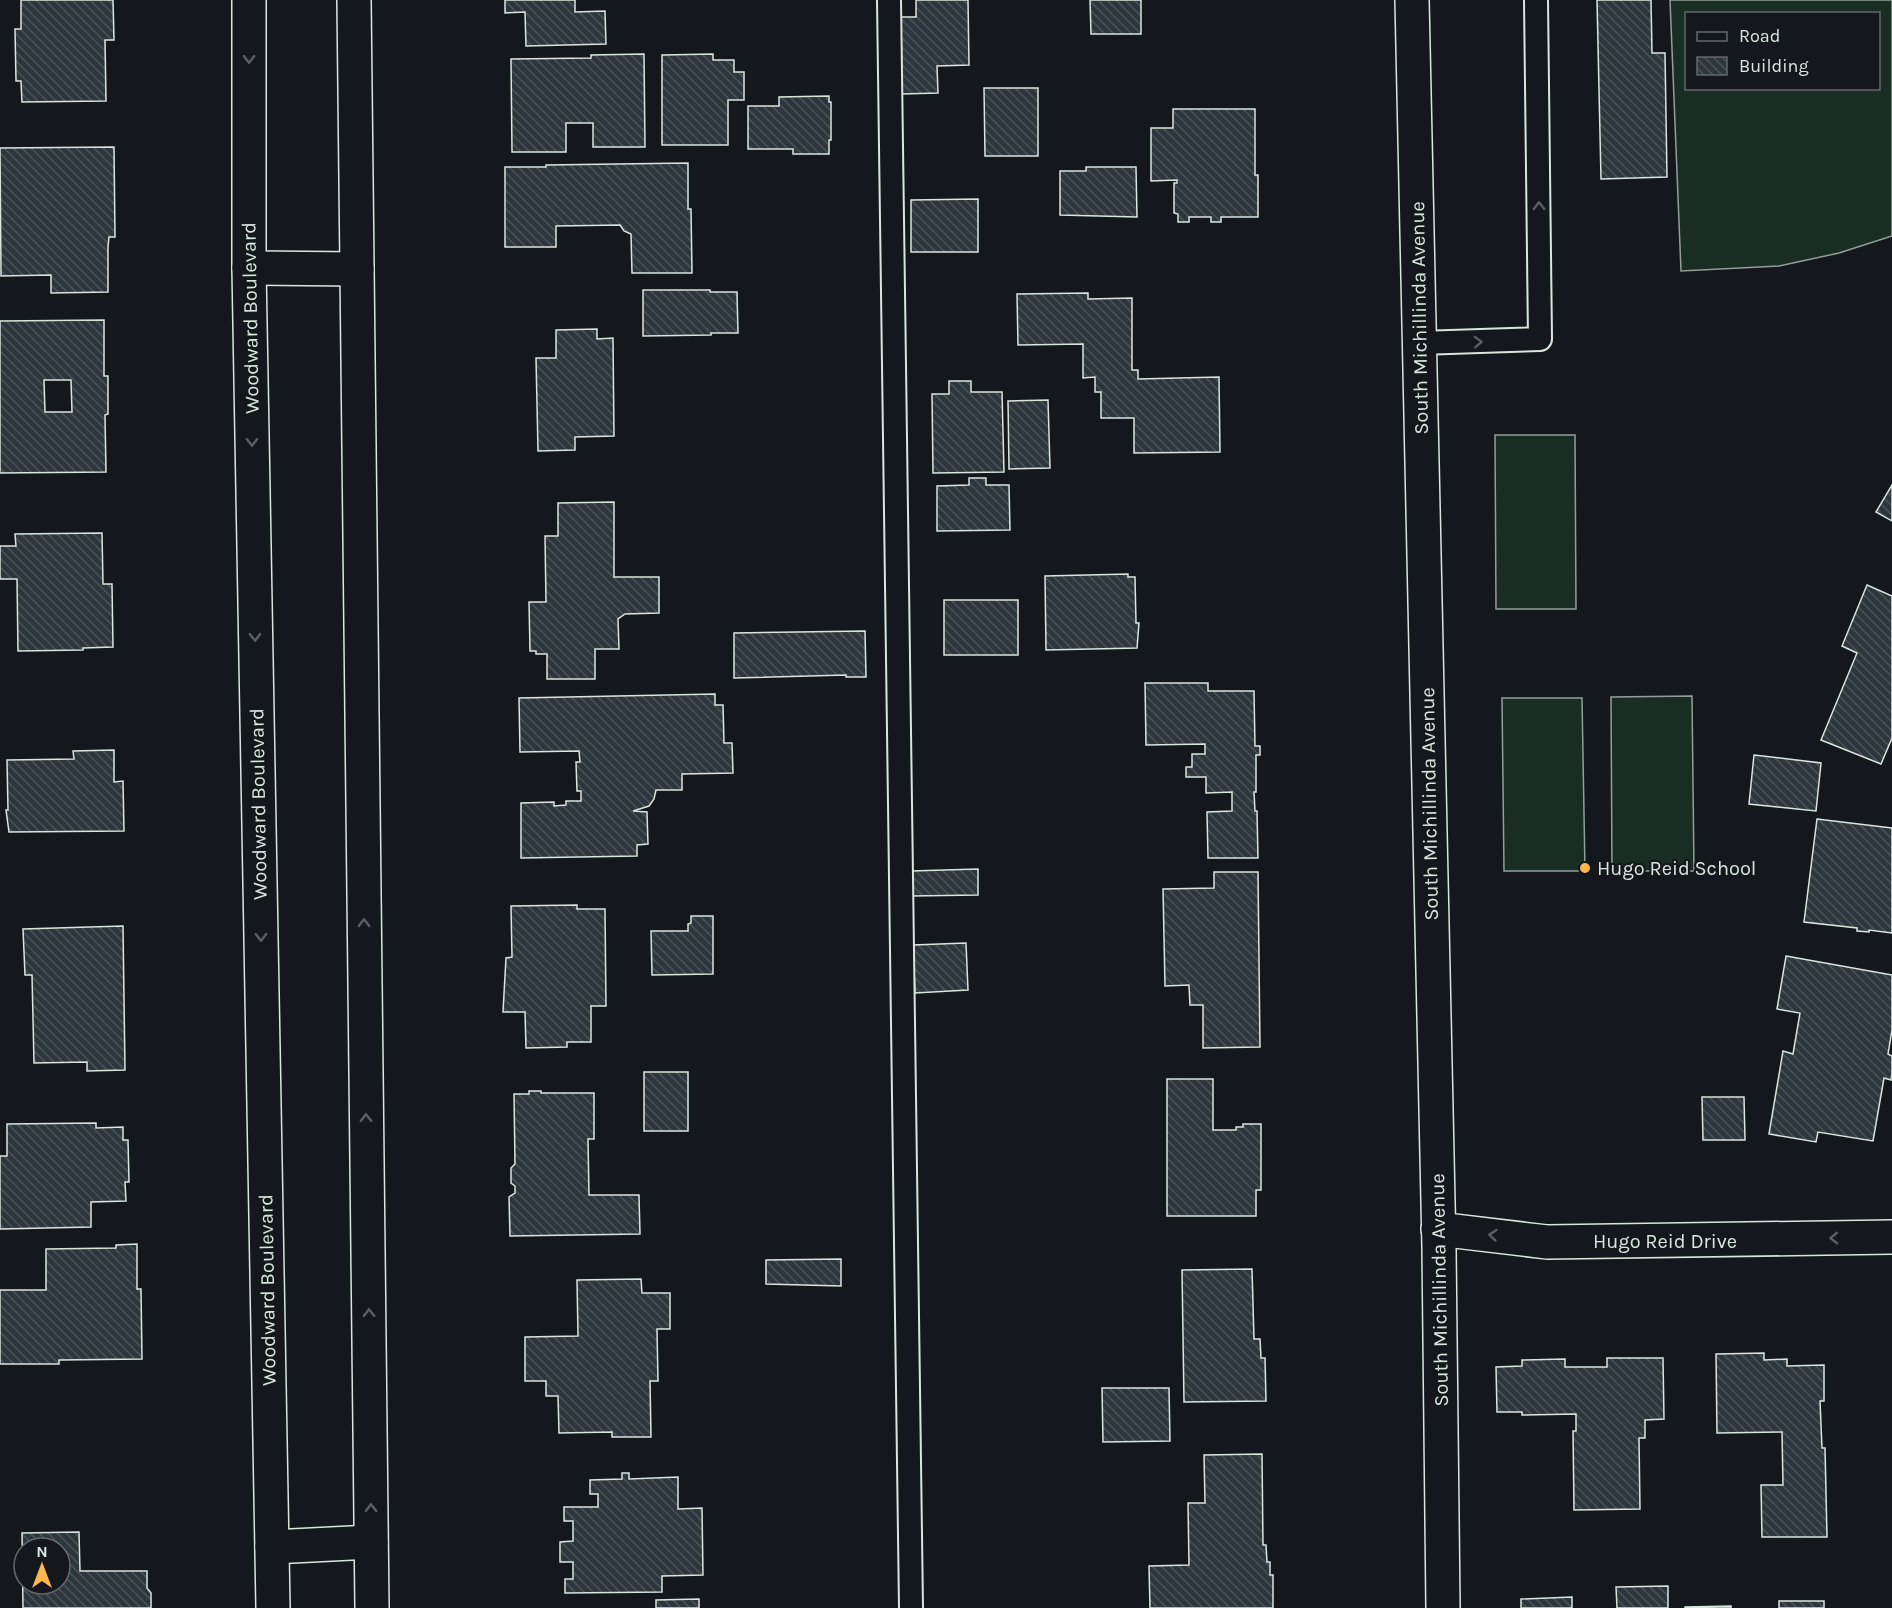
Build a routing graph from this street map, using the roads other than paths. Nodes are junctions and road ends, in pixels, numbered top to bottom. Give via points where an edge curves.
1 (249, 0) edge
2 (354, 0) edge
3 (890, 0) edge
4 (1412, 0) edge
5 (1536, 0) edge
6 (249, 268) junction
7 (357, 269) junction
8 (1419, 343) junction
9 (1438, 1229) junction
10 (1892, 1237) edge
11 (371, 1542) junction
12 (272, 1547) junction
13 (273, 1608) edge
14 (372, 1608) edge
15 (911, 1608) edge
16 (1443, 1608) edge

1 -> 6 street, Woodward Boulevard
2 - 7 street
3 - 15 lane
4 - 8 street, South Michillinda Avenue
8 -> 5 lane via 1540,339
6 - 7 street
6 -> 12 street, Woodward Boulevard
11 -> 7 street
8 - 9 street, South Michillinda Avenue
10 -> 9 street, Hugo Reid Drive via 1547,1242
9 - 16 street, South Michillinda Avenue
11 - 12 street
11 - 14 street
12 - 13 street, Woodward Boulevard

